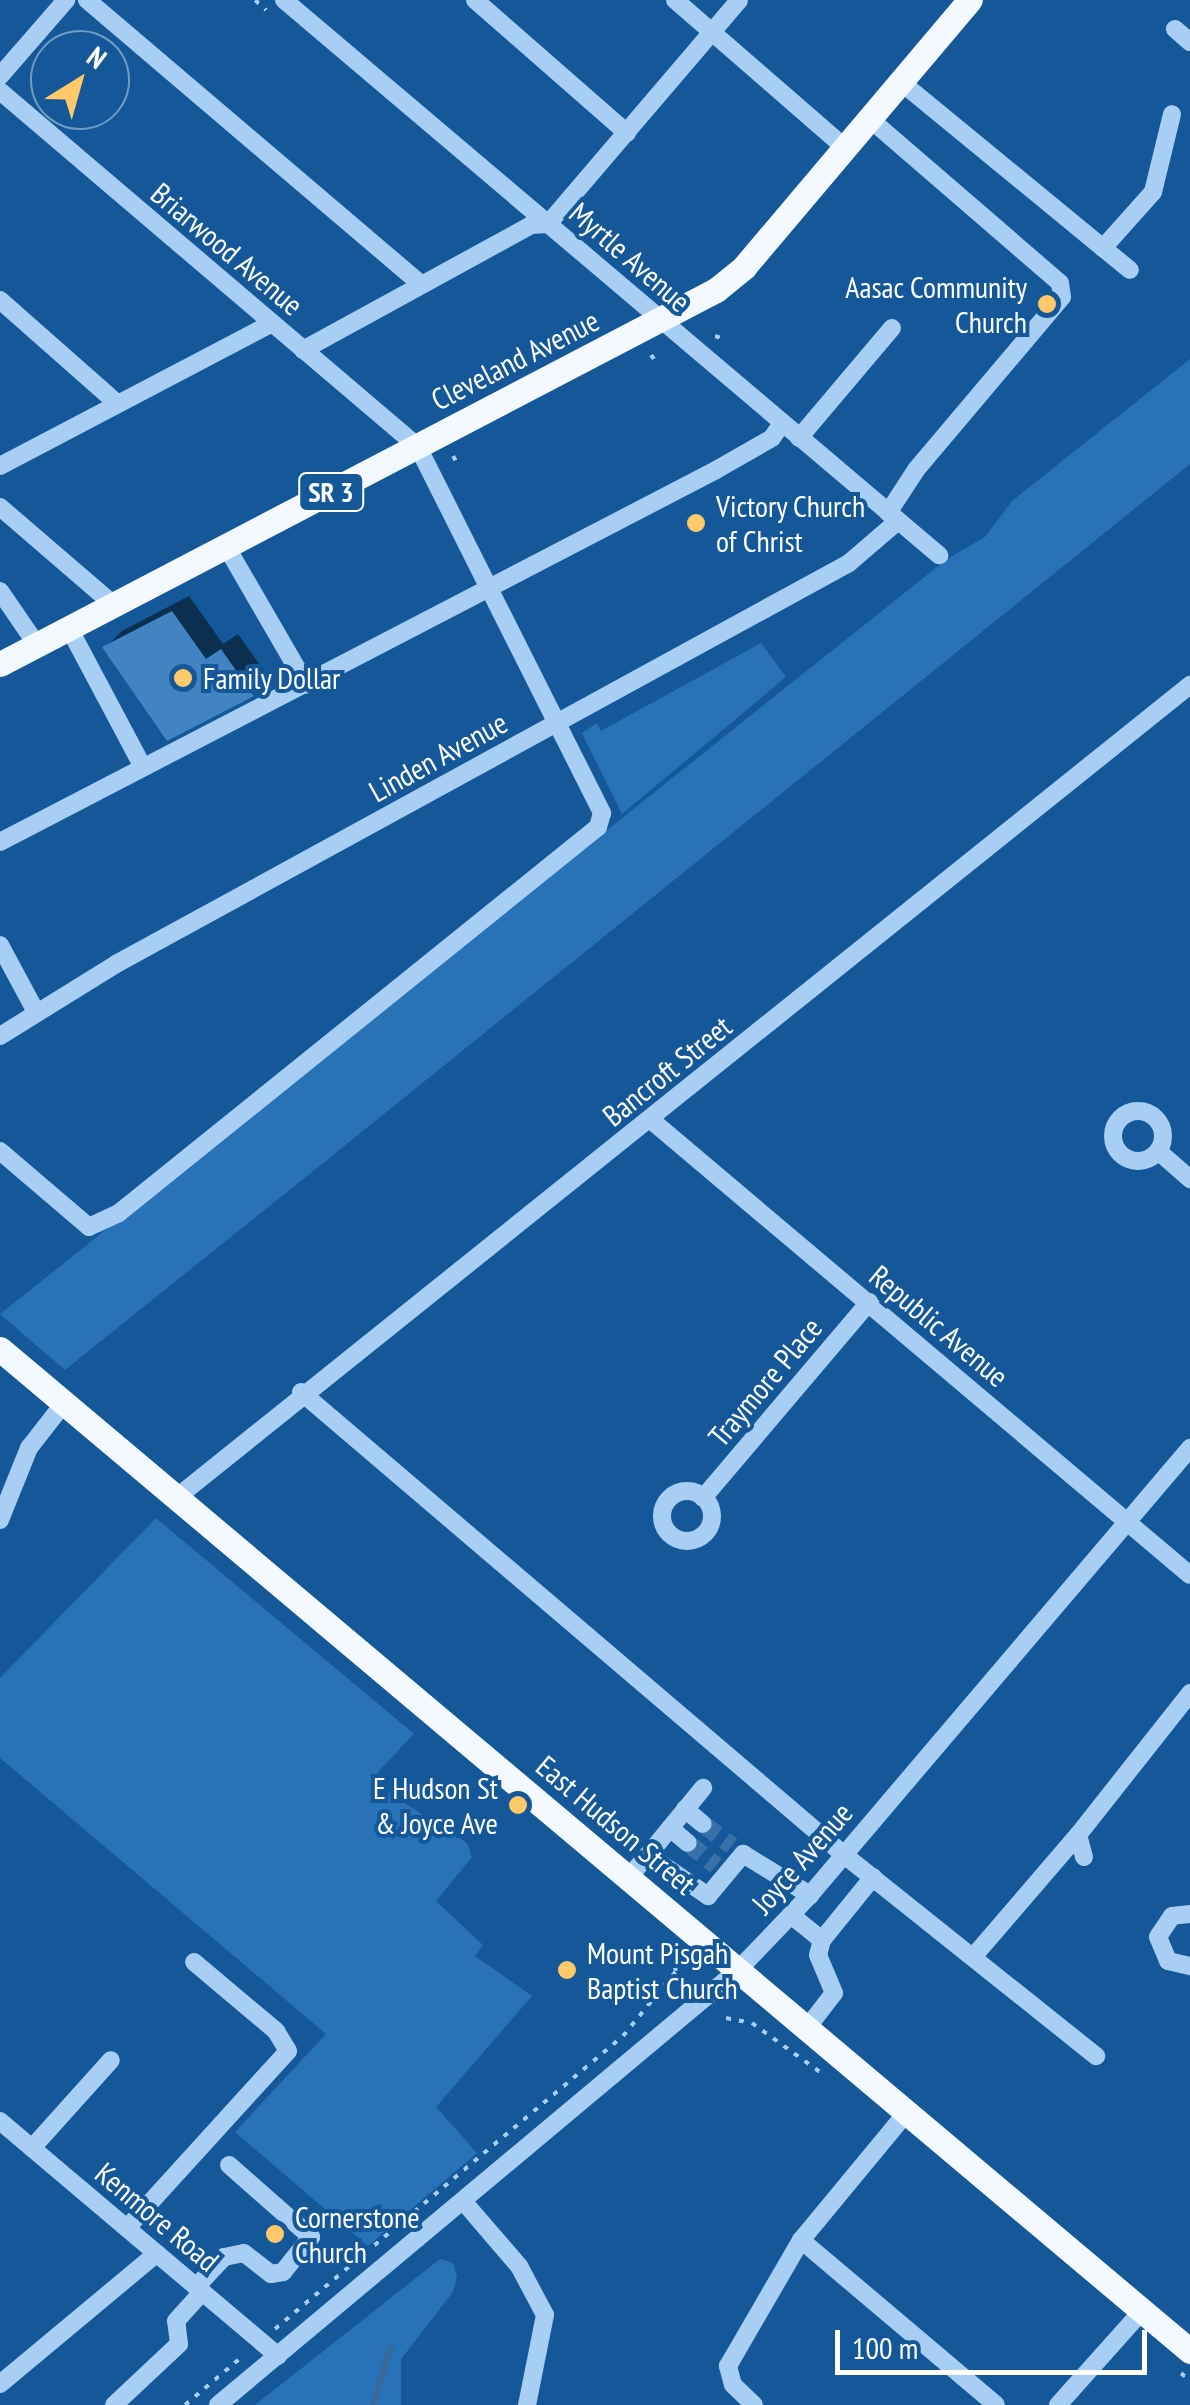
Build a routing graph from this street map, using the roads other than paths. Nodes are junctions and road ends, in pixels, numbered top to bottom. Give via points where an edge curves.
1 (66, 0) edge
2 (86, 0) edge
3 (284, 0) edge
4 (474, 0) edge
5 (675, 0) edge
6 (739, 0) edge
7 (970, 0) edge
8 (1175, 29) dead end
9 (713, 32) junction
10 (1190, 42) edge
11 (0, 76) edge
12 (901, 82) junction
13 (0, 91) edge
14 (1172, 114) dead end
15 (870, 119) junction
16 (627, 132) junction
17 (845, 148) junction
18 (548, 224) junction
19 (1102, 248) junction
20 (1130, 270) dead end
21 (421, 284) junction
22 (0, 300) edge
23 (662, 320) junction
24 (272, 323) junction
25 (892, 328) dead end
26 (304, 350) junction
27 (118, 403) junction
28 (782, 422) junction
29 (799, 438) junction
30 (418, 447) junction
31 (0, 466) edge
32 (0, 507) edge
33 (893, 517) junction
34 (226, 546) junction
35 (940, 555) dead end
36 (494, 589) junction
37 (0, 590) edge
38 (114, 605) junction
39 (70, 628) junction
40 (37, 645) junction
41 (0, 664) edge
42 (306, 684) junction
43 (1190, 685) edge
44 (559, 722) junction
45 (143, 767) junction
46 (0, 842) edge
47 (0, 945) edge
48 (35, 1010) junction
49 (0, 1036) edge
50 (651, 1120) junction
51 (1158, 1150) dead end
52 (0, 1151) edge
53 (1190, 1179) edge
54 (869, 1302) junction
55 (0, 1349) edge
56 (302, 1392) junction
57 (64, 1403) junction
58 (1190, 1448) edge
59 (176, 1498) junction
60 (704, 1498) dead end
61 (0, 1520) edge
62 (1128, 1521) junction
63 (1190, 1575) edge
64 (1190, 1694) edge
65 (703, 1788) dead end
66 (686, 1810) junction
67 (703, 1824) tunnel mouth
68 (670, 1828) junction
69 (1078, 1835) junction
70 (688, 1842) tunnel mouth
71 (843, 1854) junction
72 (648, 1855) junction
73 (1084, 1858) dead end
74 (873, 1877) junction
75 (628, 1878) junction
76 (810, 1896) junction
77 (1190, 1914) edge
78 (791, 1915) junction
79 (822, 1940) junction
80 (974, 1957) junction
81 (194, 1962) dead end
82 (1190, 1966) edge
83 (738, 1970) junction
84 (807, 2028) junction
85 (1096, 2056) dead end
86 (111, 2060) dead end
87 (907, 2112) junction
88 (0, 2121) edge
89 (32, 2148) junction
90 (229, 2166) dead end
91 (463, 2201) junction
92 (127, 2228) junction
93 (801, 2240) junction
94 (157, 2253) junction
95 (199, 2289) junction
96 (1142, 2311) junction
97 (1190, 2351) edge
98 (278, 2356) junction
99 (0, 2384) edge
100 (114, 2405) edge
101 (218, 2405) edge
102 (528, 2405) edge
103 (754, 2405) edge
104 (996, 2405) edge
105 (1058, 2405) edge

1 - 11 street
2 - 21 street
3 - 18 street, Myrtle Avenue
4 - 16 street
5 - 9 street
6 - 9 street
7 - 12 main road, Cleveland Avenue / SR 3
8 - 10 street
9 - 16 street
9 - 17 street
12 - 15 main road, Cleveland Avenue / SR 3
12 - 19 street
13 - 24 street, Briarwood Avenue
14 - 19 street via 1153,192
15 - 17 main road, Cleveland Avenue / SR 3
15 - 33 street, Linden Avenue via 1060,283 1062,297
16 - 18 street
17 - 23 main road, Cleveland Avenue / SR 3 via 744,267
18 - 21 street via 531,225
18 - 23 street, Myrtle Avenue
19 - 20 street
21 - 26 street
22 - 27 street
23 - 28 street, Myrtle Avenue
23 - 30 main road, Cleveland Avenue / SR 3
24 - 26 street, Briarwood Avenue
24 - 27 street
25 - 29 street
26 - 30 street, Briarwood Avenue
27 - 31 street
28 - 29 street, Myrtle Avenue
28 - 36 street via 772,438
29 - 33 street, Myrtle Avenue
30 - 34 main road, Cleveland Avenue / SR 3
30 - 36 street
32 - 38 street
33 - 35 street, Myrtle Avenue
33 - 44 street, Linden Avenue via 849,562
34 - 38 main road, Cleveland Avenue / SR 3
34 - 42 street
36 - 42 street
36 - 44 street
37 - 40 street
38 - 39 main road, Cleveland Avenue / SR 3
39 - 40 main road, Cleveland Avenue / SR 3
39 - 45 street
40 - 41 main road, Cleveland Avenue / SR 3
42 - 45 street
43 - 50 street, Bancroft Street
44 - 48 street, Linden Avenue
44 - 52 street via 602,813 598,827 119,1213 90,1226
45 - 46 street
47 - 48 street
48 - 49 street, Linden Avenue
50 - 54 street, Republic Avenue
50 - 56 street, Bancroft Street
51 - 53 street
54 - 60 street, Traymore Place
54 - 62 street, Republic Avenue
55 - 57 main road, East Hudson Street
56 - 59 street, Bancroft Street
56 - 71 street
57 - 59 main road, East Hudson Street
57 - 61 street via 29,1448
58 - 62 street, Joyce Avenue
59 - 75 main road, East Hudson Street
62 - 63 street, Republic Avenue
62 - 71 street, Joyce Avenue
64 - 69 street
65 - 66 street
66 - 67 street
66 - 68 street
68 - 70 street
68 - 72 street
69 - 73 street
69 - 80 street
71 - 74 street
71 - 76 street, Joyce Avenue
72 - 75 street
72 - 76 street via 702,1896 738,1850
74 - 79 street
74 - 80 street
75 - 83 main road, East Hudson Street
76 - 78 street, Joyce Avenue
77 - 82 street via 1172,1916 1158,1937 1168,1961
78 - 79 street
78 - 83 street, Joyce Avenue
79 - 84 street via 818,1955 834,1993
80 - 85 street
81 - 92 street via 276,2031 288,2051
83 - 84 main road, East Hudson Street
83 - 91 street, Joyce Avenue
84 - 87 main road, East Hudson Street
86 - 89 street
87 - 93 street
87 - 96 main road, East Hudson Street
88 - 89 street, Kenmore Road
89 - 92 street, Kenmore Road
90 - 95 street via 311,2237 283,2272 271,2274 244,2253 224,2257
91 - 98 street, Joyce Avenue
91 - 102 street via 519,2266 544,2315 546,2335
92 - 94 street, Kenmore Road
93 - 103 street via 728,2366 733,2385
93 - 104 street
94 - 95 street, Kenmore Road
94 - 99 street
95 - 98 street, Kenmore Road
95 - 100 street via 176,2322 179,2344
96 - 97 main road, East Hudson Street
96 - 105 street
98 - 101 street, Joyce Avenue

